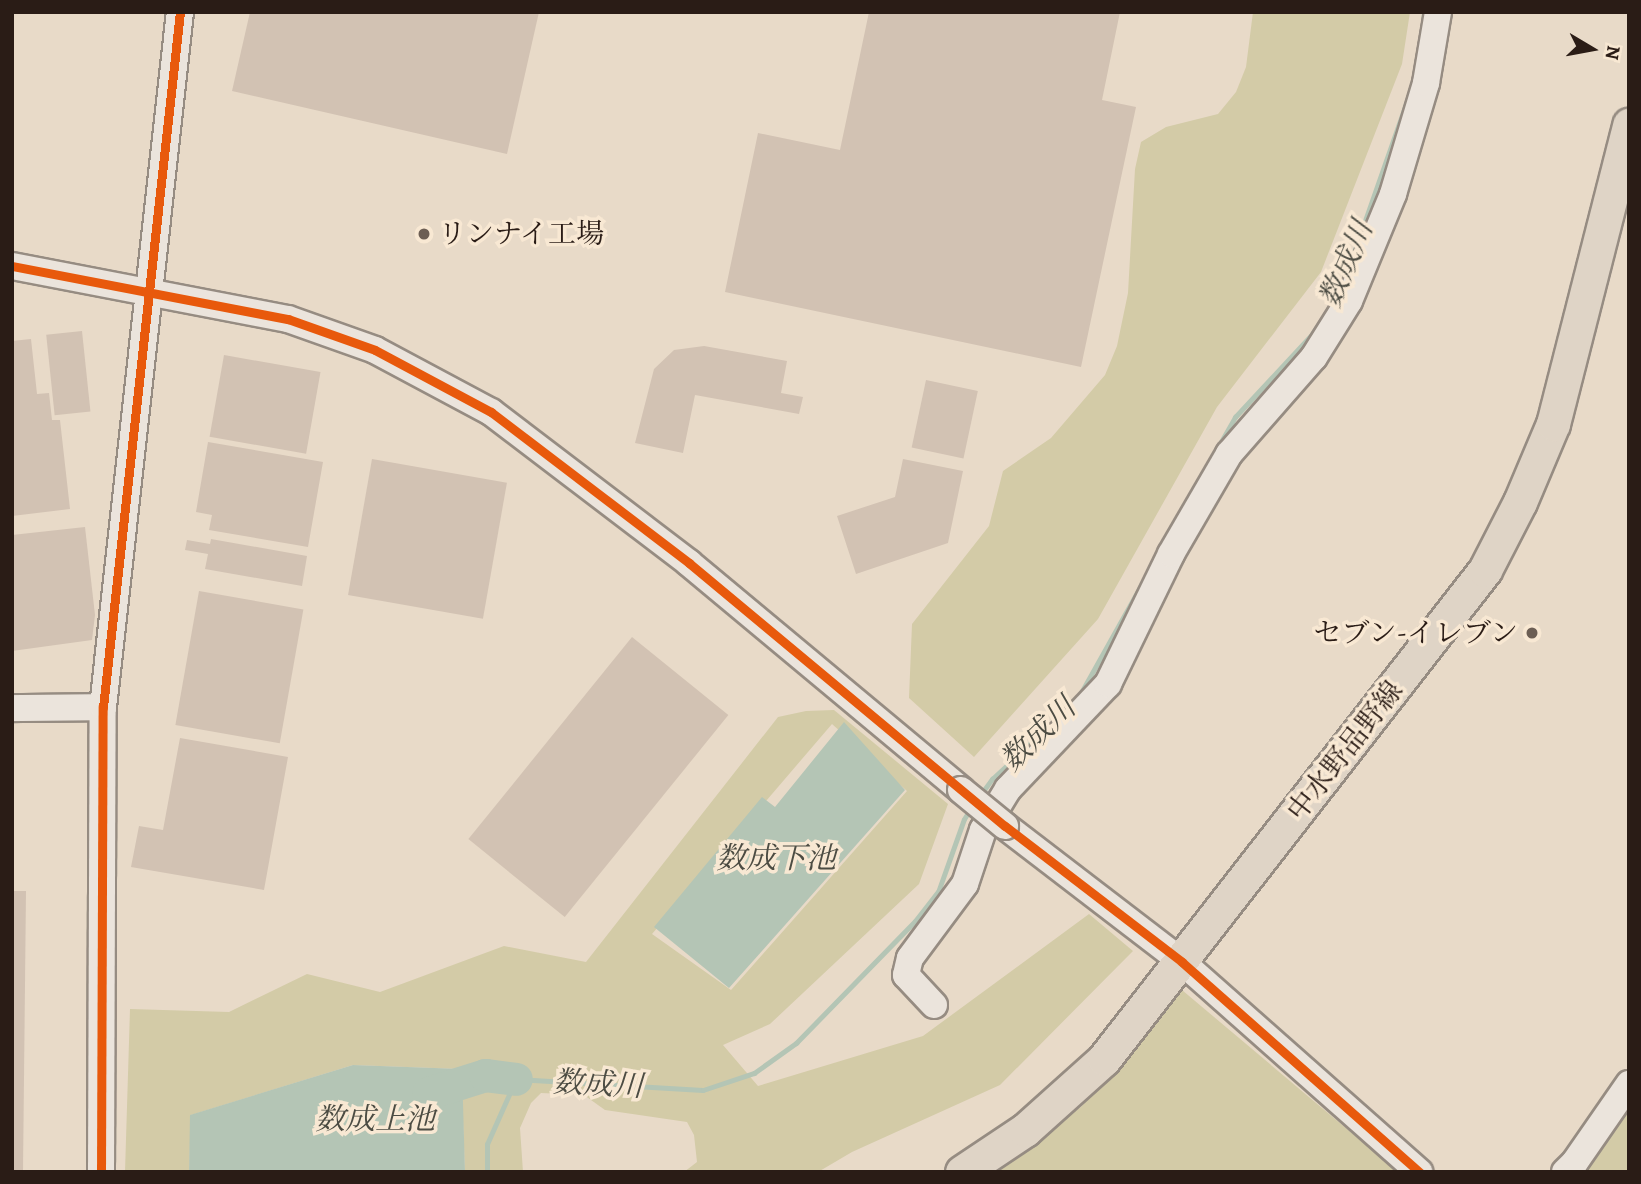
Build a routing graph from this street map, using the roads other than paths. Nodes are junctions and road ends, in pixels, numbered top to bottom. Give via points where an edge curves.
1 (180, 12) edge
2 (1438, 12) edge
3 (1629, 125) edge
4 (12, 266) edge
5 (149, 291) junction
6 (103, 707) junction
7 (12, 708) edge
8 (1182, 962) junction
9 (934, 1005) dead end
10 (1629, 1084) edge
11 (101, 1172) edge
12 (962, 1172) edge
13 (1419, 1172) edge
14 (1565, 1172) edge

1 - 5 street
2 - 9 street via 1426,83 1393,194 1349,301 1314,357 1229,454 1171,554 1108,684 1008,789 983,830 965,884 910,958 906,975
3 - 8 main road, 中水野品野線 via 1553,424 1485,570
4 - 5 street
5 - 6 street
5 - 8 street, bridge via 288,319 375,350 491,412 689,563 1005,826
6 - 7 street
6 - 11 street
8 - 12 main road, 中水野品野線 via 1104,1059 1025,1130
8 - 13 street
10 - 14 street

